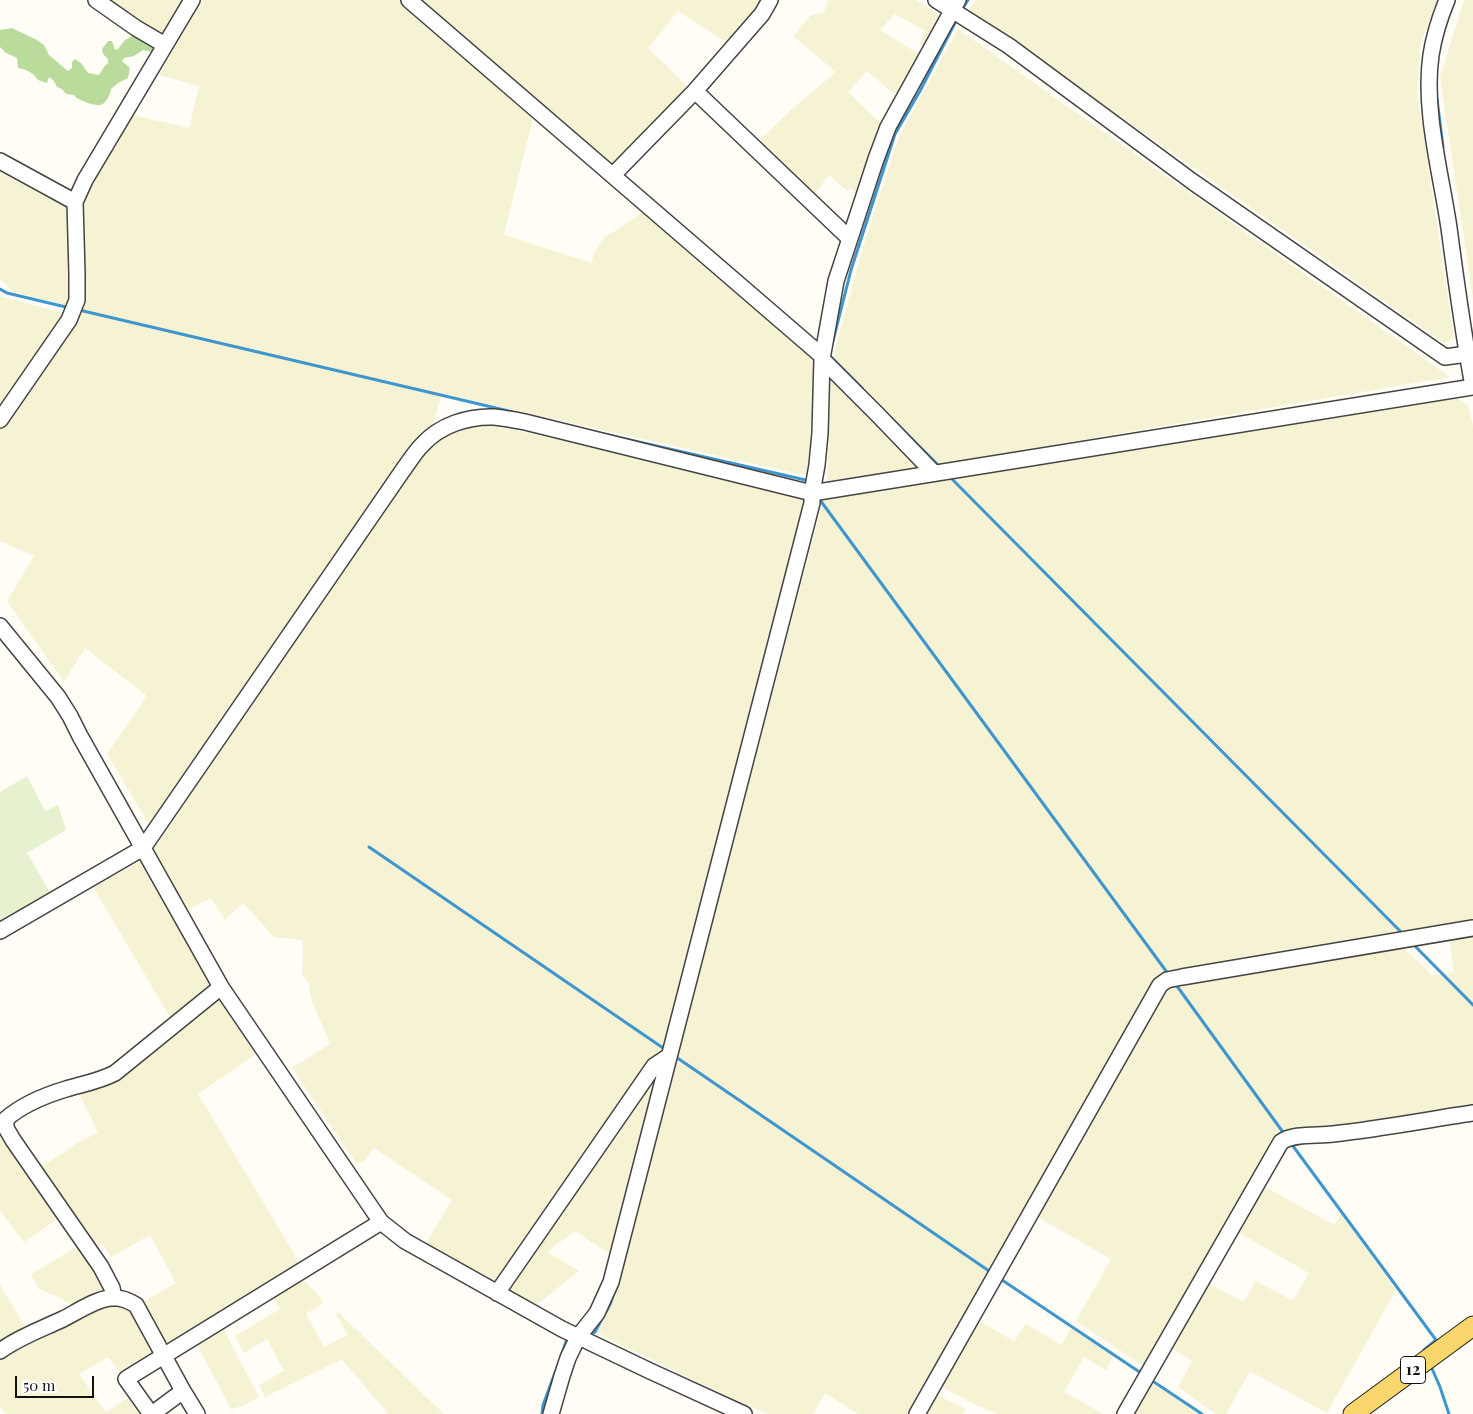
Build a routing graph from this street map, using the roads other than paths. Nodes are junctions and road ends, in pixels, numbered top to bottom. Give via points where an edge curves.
1 (96, 0) edge
2 (192, 0) edge
3 (409, 0) edge
4 (770, 0) edge
5 (936, 0) edge
6 (1447, 0) edge
7 (955, 5) edge
8 (165, 45) junction
9 (695, 91) junction
10 (0, 161) edge
11 (612, 175) junction
12 (75, 202) junction
13 (849, 238) junction
14 (1467, 354) junction
15 (822, 358) junction
16 (1473, 386) edge
17 (0, 420) edge
18 (934, 473) junction
19 (812, 493) junction
20 (0, 626) edge
21 (143, 848) junction
22 (1473, 928) edge
23 (0, 931) edge
24 (221, 987) junction
25 (669, 1056) junction
26 (1473, 1113) edge
27 (3, 1120) edge
28 (381, 1222) junction
29 (497, 1293) junction
30 (114, 1298) junction
31 (1473, 1326) edge
32 (578, 1337) junction
33 (0, 1351) edge
34 (164, 1356) junction
35 (182, 1391) junction
36 (151, 1414) edge
37 (197, 1414) edge
38 (551, 1414) edge
39 (744, 1414) edge
40 (917, 1414) edge
41 (1125, 1414) edge
42 (1353, 1414) edge

1 - 8 street
2 - 8 street
3 - 11 street
4 - 9 street via 762,14
5 - 7 street
6 - 14 street via 1431,55 1432,122
7 - 13 street via 888,127
7 - 14 street via 1193,182 1445,358
8 - 12 street
9 - 11 street
9 - 13 street
10 - 12 street
11 - 15 street
12 - 17 street via 76,300 69,320
13 - 15 street via 836,281
14 - 16 street
15 - 18 street
15 - 19 street via 820,432
16 - 18 street
18 - 19 street
19 - 21 street via 525,422 495,417 451,424 423,444 403,470
19 - 25 street
20 - 21 street via 70,716
21 - 23 street
21 - 24 street
22 - 40 street via 1182,977 1160,985
24 - 27 street via 116,1073 38,1100
24 - 28 street
25 - 29 street via 654,1066
25 - 32 street via 610,1282 597,1313
26 - 41 street via 1285,1138
27 - 30 street via 13,1140 101,1267
28 - 29 street via 405,1241
28 - 34 street
29 - 32 street
30 - 33 street via 93,1304
30 - 34 street via 136,1305
31 - 42 main road, 12
32 - 38 street
32 - 39 street
34 - 35 street
34 - 36 street via 126,1379
35 - 36 street
35 - 37 street

